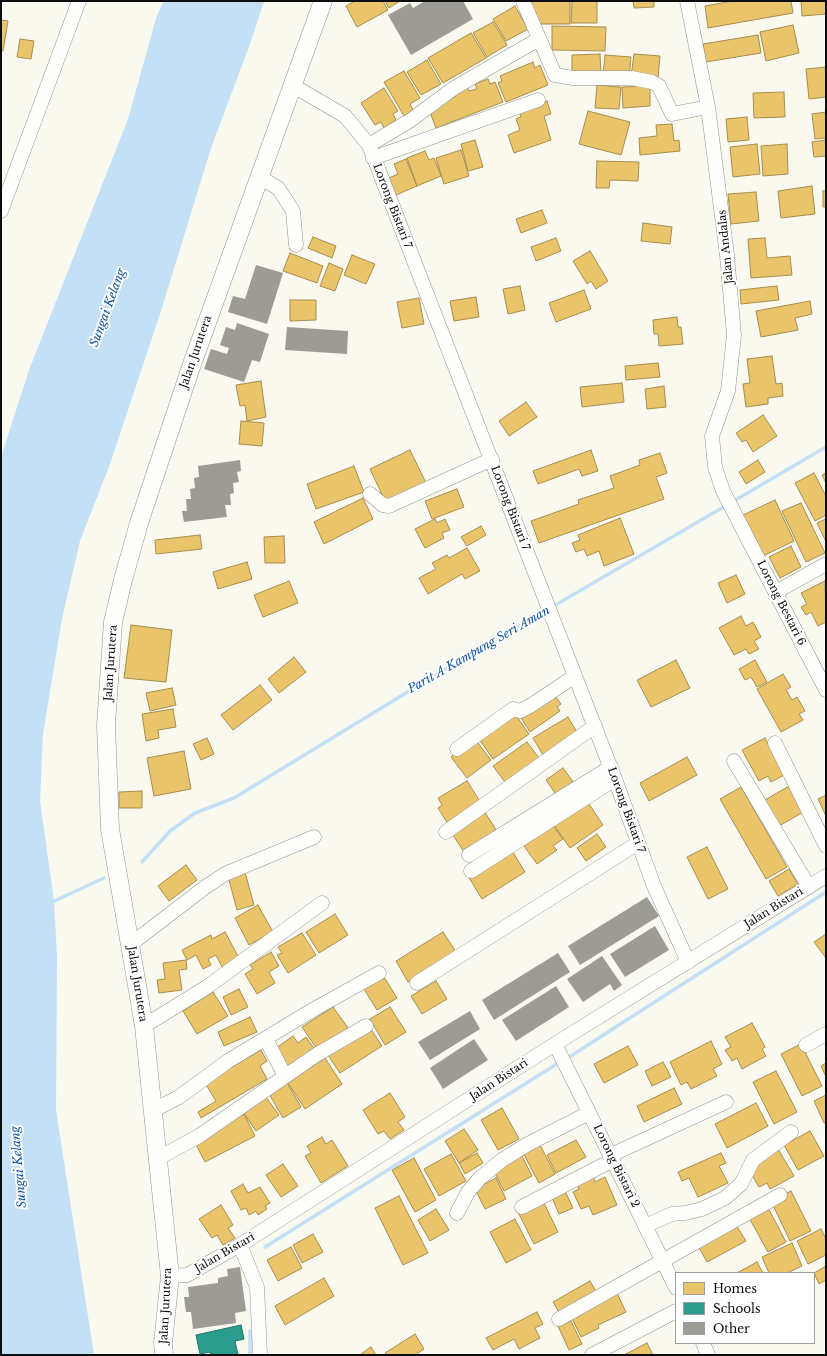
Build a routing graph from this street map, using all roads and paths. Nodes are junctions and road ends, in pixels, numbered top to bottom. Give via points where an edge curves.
1 (79, 1) edge
2 (323, 1) edge
3 (523, 1) edge
4 (687, 1) edge
5 (539, 39) junction
6 (292, 85) junction
7 (538, 100) dead end
8 (708, 106) junction
9 (371, 151) junction
10 (259, 177) junction
11 (1, 211) edge
12 (296, 245) dead end
13 (492, 459) junction
14 (370, 494) dead end
15 (736, 517) joint
16 (826, 564) edge
17 (776, 592) junction
18 (575, 676) junction
19 (826, 690) edge
20 (594, 726) junction
21 (775, 743) dead end
22 (457, 749) dead end
23 (734, 761) dead end
24 (613, 773) junction
25 (446, 832) dead end
26 (314, 836) dead end
27 (638, 843) junction
28 (826, 846) edge
29 (469, 855) dead end
30 (471, 871) dead end
31 (826, 876) edge
32 (808, 887) junction
33 (322, 903) dead end
34 (131, 944) junction
35 (688, 962) junction
36 (378, 973) dead end
37 (417, 983) dead end
38 (144, 1026) junction
39 (366, 1026) dead end
40 (826, 1034) edge
41 (266, 1039) junction
42 (806, 1045) dead end
43 (557, 1048) junction
44 (285, 1076) junction
45 (726, 1102) dead end
46 (152, 1111) junction
47 (590, 1112) junction
48 (791, 1132) dead end
49 (612, 1158) junction
50 (157, 1159) junction
51 (780, 1195) dead end
52 (522, 1207) dead end
53 (457, 1213) dead end
54 (645, 1226) junction
55 (240, 1245) junction
56 (662, 1261) junction
57 (170, 1276) junction
58 (675, 1286) edge
59 (675, 1312) edge
60 (559, 1319) dead end
61 (703, 1344) edge
62 (164, 1355) edge
63 (260, 1355) edge
64 (592, 1355) edge
65 (708, 1355) edge

1 - 11 street
2 - 6 street, Jalan Jurutera
3 - 5 street
4 - 8 street, Jalan Andalas
5 - 8 street via 555,75 573,78 631,78 652,82 659,86 672,114
5 - 9 street via 454,88
6 - 9 street, Lorong Bistari 7 via 345,116
6 - 10 street, Jalan Jurutera
7 - 9 street
8 - 15 street, Jalan Andalas via 728,255 734,335 728,391 712,436 715,467
9 - 13 street, Lorong Bistari 7
10 - 12 street via 278,188 293,211
10 - 34 street, Jalan Jurutera via 141,516 113,622 106,725 110,828
13 - 14 street via 388,506
13 - 18 street, Lorong Bistari 7
15 - 17 street, Lorong Bestari 6
16 - 17 street
17 - 19 street, Lorong Bestari 6
18 - 20 street, Lorong Bistari 7
18 - 22 street via 530,706 520,711 513,709
20 - 24 street, Lorong Bistari 7
20 - 25 street
21 - 28 street
23 - 32 street
24 - 27 street, Lorong Bistari 7
24 - 29 street
24 - 30 street
26 - 34 street via 225,874
27 - 35 street, Lorong Bistari 7
27 - 37 street
31 - 32 street, Jalan Bistari
32 - 35 street, Jalan Bistari
33 - 38 street via 207,987
34 - 38 street, Jalan Jurutera
35 - 43 street, Jalan Bistari
36 - 41 street
38 - 46 street, Jalan Jurutera
39 - 44 street
40 - 42 street
41 - 44 street
41 - 46 street via 228,1061 179,1097
43 - 47 street, Lorong Bistari 2
43 - 55 street, Jalan Bistari
44 - 50 street via 199,1136
45 - 49 street
46 - 50 street, Jalan Jurutera
47 - 49 street, Lorong Bistari 2
47 - 53 street via 502,1160 468,1192
48 - 54 street via 753,1160 741,1184 725,1198 702,1209 685,1214 672,1214
49 - 52 street
49 - 54 street, Lorong Bistari 2
50 - 57 street, Jalan Jurutera
51 - 56 street
54 - 56 street, Lorong Bistari 2
55 - 57 street, Jalan Bistari via 187,1275
55 - 63 street via 257,1287
56 - 58 street, Lorong Bistari 2
56 - 60 street
57 - 62 street, Jalan Jurutera
59 - 64 street
61 - 65 street

